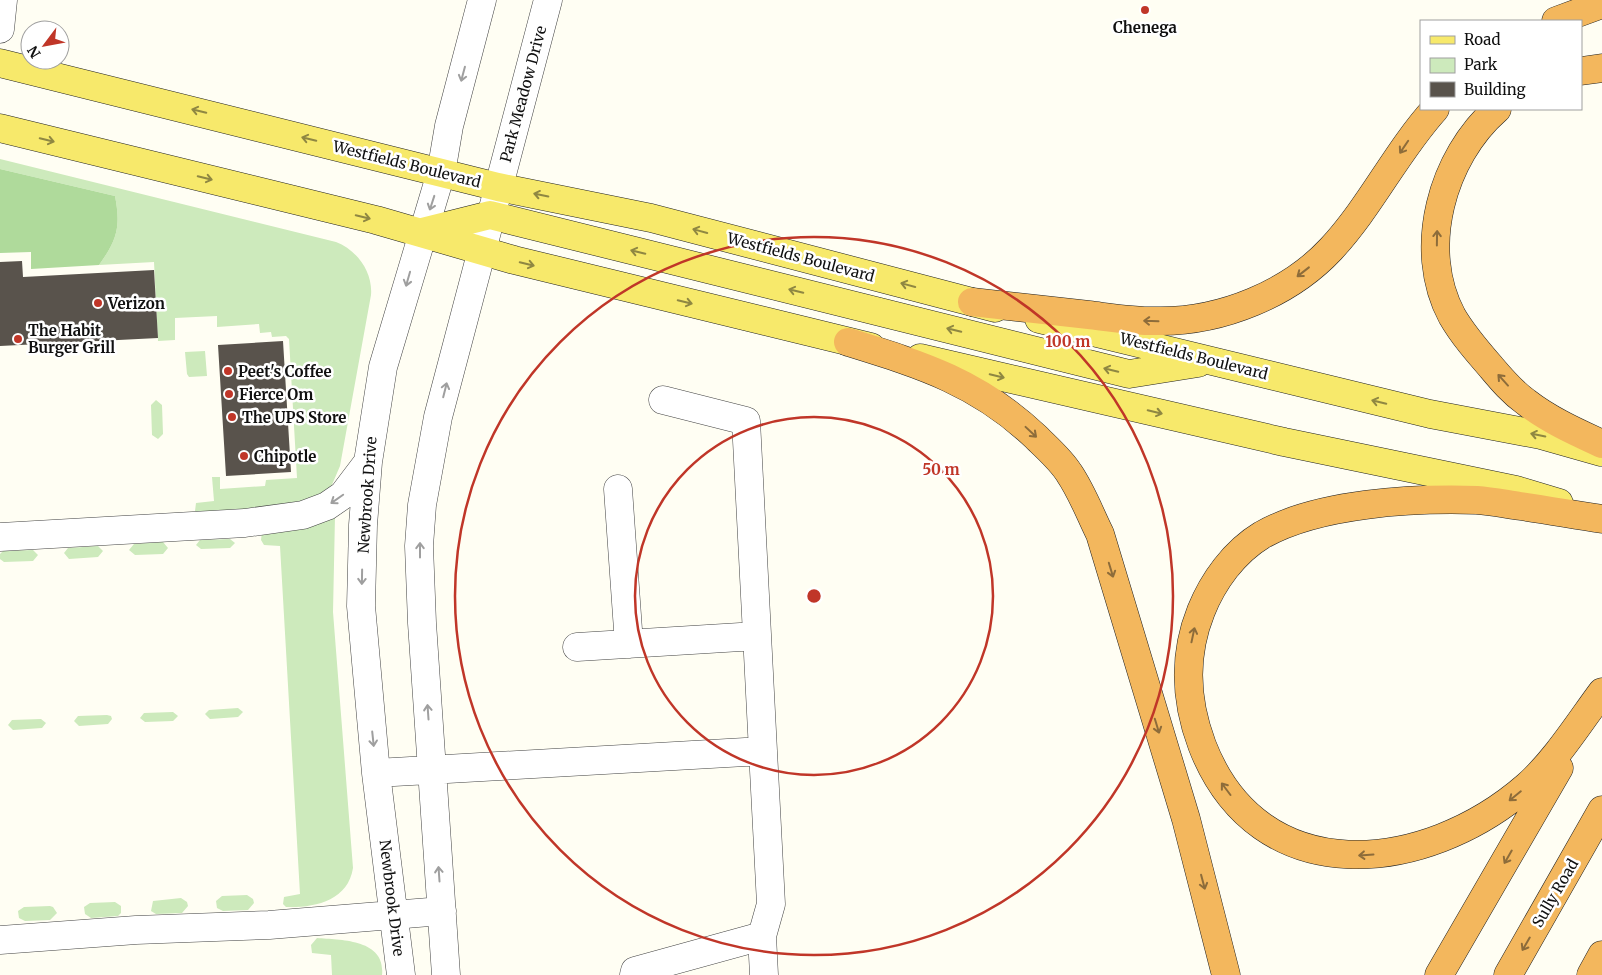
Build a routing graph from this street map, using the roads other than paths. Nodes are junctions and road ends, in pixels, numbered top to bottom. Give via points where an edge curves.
1 (3, 0) edge
2 (482, 0) edge
3 (548, 0) edge
4 (1602, 4) edge
5 (1559, 20) edge
6 (0, 29) edge
7 (0, 63) edge
8 (1602, 68) edge
9 (1582, 71) edge
10 (1434, 110) edge
11 (1496, 110) edge
12 (0, 128) edge
13 (441, 173) junction
14 (498, 187) junction
15 (490, 216) junction
16 (422, 232) junction
17 (480, 252) junction
18 (972, 302) junction
19 (848, 342) junction
20 (1211, 360) junction
21 (663, 400) dead end
22 (1602, 444) edge
23 (1602, 452) edge
24 (368, 462) junction
25 (618, 488) dead end
26 (1602, 517) edge
27 (0, 537) edge
28 (757, 636) junction
29 (629, 644) junction
30 (577, 647) dead end
31 (1602, 692) edge
32 (763, 750) junction
33 (432, 771) junction
34 (376, 773) junction
35 (1602, 810) edge
36 (442, 911) junction
37 (393, 914) junction
38 (762, 936) junction
39 (0, 940) edge
40 (1602, 955) edge
41 (401, 975) edge
42 (446, 975) edge
43 (634, 975) edge
44 (764, 975) edge
45 (1226, 975) edge
46 (1440, 975) edge
47 (1508, 975) edge
48 (1590, 975) edge

1 - 6 street
2 -> 13 street, Newbrook Drive via 449,126
3 - 14 street, Park Meadow Drive
4 - 5 highway
13 -> 7 main road, Westfields Boulevard
8 - 9 highway
10 -> 18 highway via 1414,132 1359,214 1330,250 1277,291 1252,302 1225,311 1162,321
22 -> 11 highway via 1564,427 1506,385 1466,338 1443,293 1436,240 1444,193 1456,161 1477,128
12 -> 16 main road
13 - 14 main road, Westfields Boulevard
13 -> 16 street, Newbrook Drive
14 - 15 street
18 -> 14 main road, Westfields Boulevard via 651,218
15 - 16 main road
15 - 17 street
20 -> 15 main road via 1129,374
16 - 17 main road
16 -> 24 street, Newbrook Drive via 383,367
17 -> 19 main road
33 -> 17 street via 419,546 422,505 438,416
18 - 20 main road, Westfields Boulevard
19 -> 26 main road via 1284,442 1516,490
19 -> 45 highway via 927,367 993,402 1048,448 1076,484 1100,534 1186,819
23 -> 20 main road, Westfields Boulevard via 1541,435 1430,414
21 - 28 street via 746,421
24 -> 27 street via 343,495 327,506 303,515 246,523
24 -> 34 street, Newbrook Drive via 361,606
25 - 29 street
31 -> 26 highway via 1558,751 1529,784 1508,801 1464,828 1415,848 1354,856 1325,853 1297,845 1268,830 1245,811 1213,771 1195,728 1187,680 1193,630 1223,571 1261,536 1294,520 1353,507 1479,500
28 - 29 street
28 - 32 street
29 - 30 street
31 -> 46 highway
32 - 33 street
32 - 38 street via 771,904
33 - 34 street
36 -> 33 street
34 - 37 street, Newbrook Drive
35 -> 47 highway, Sully Road
36 - 37 street
36 - 42 street
37 - 39 street via 269,925
37 - 41 street, Newbrook Drive
38 - 43 street via 635,971
38 - 44 street
40 - 48 highway

